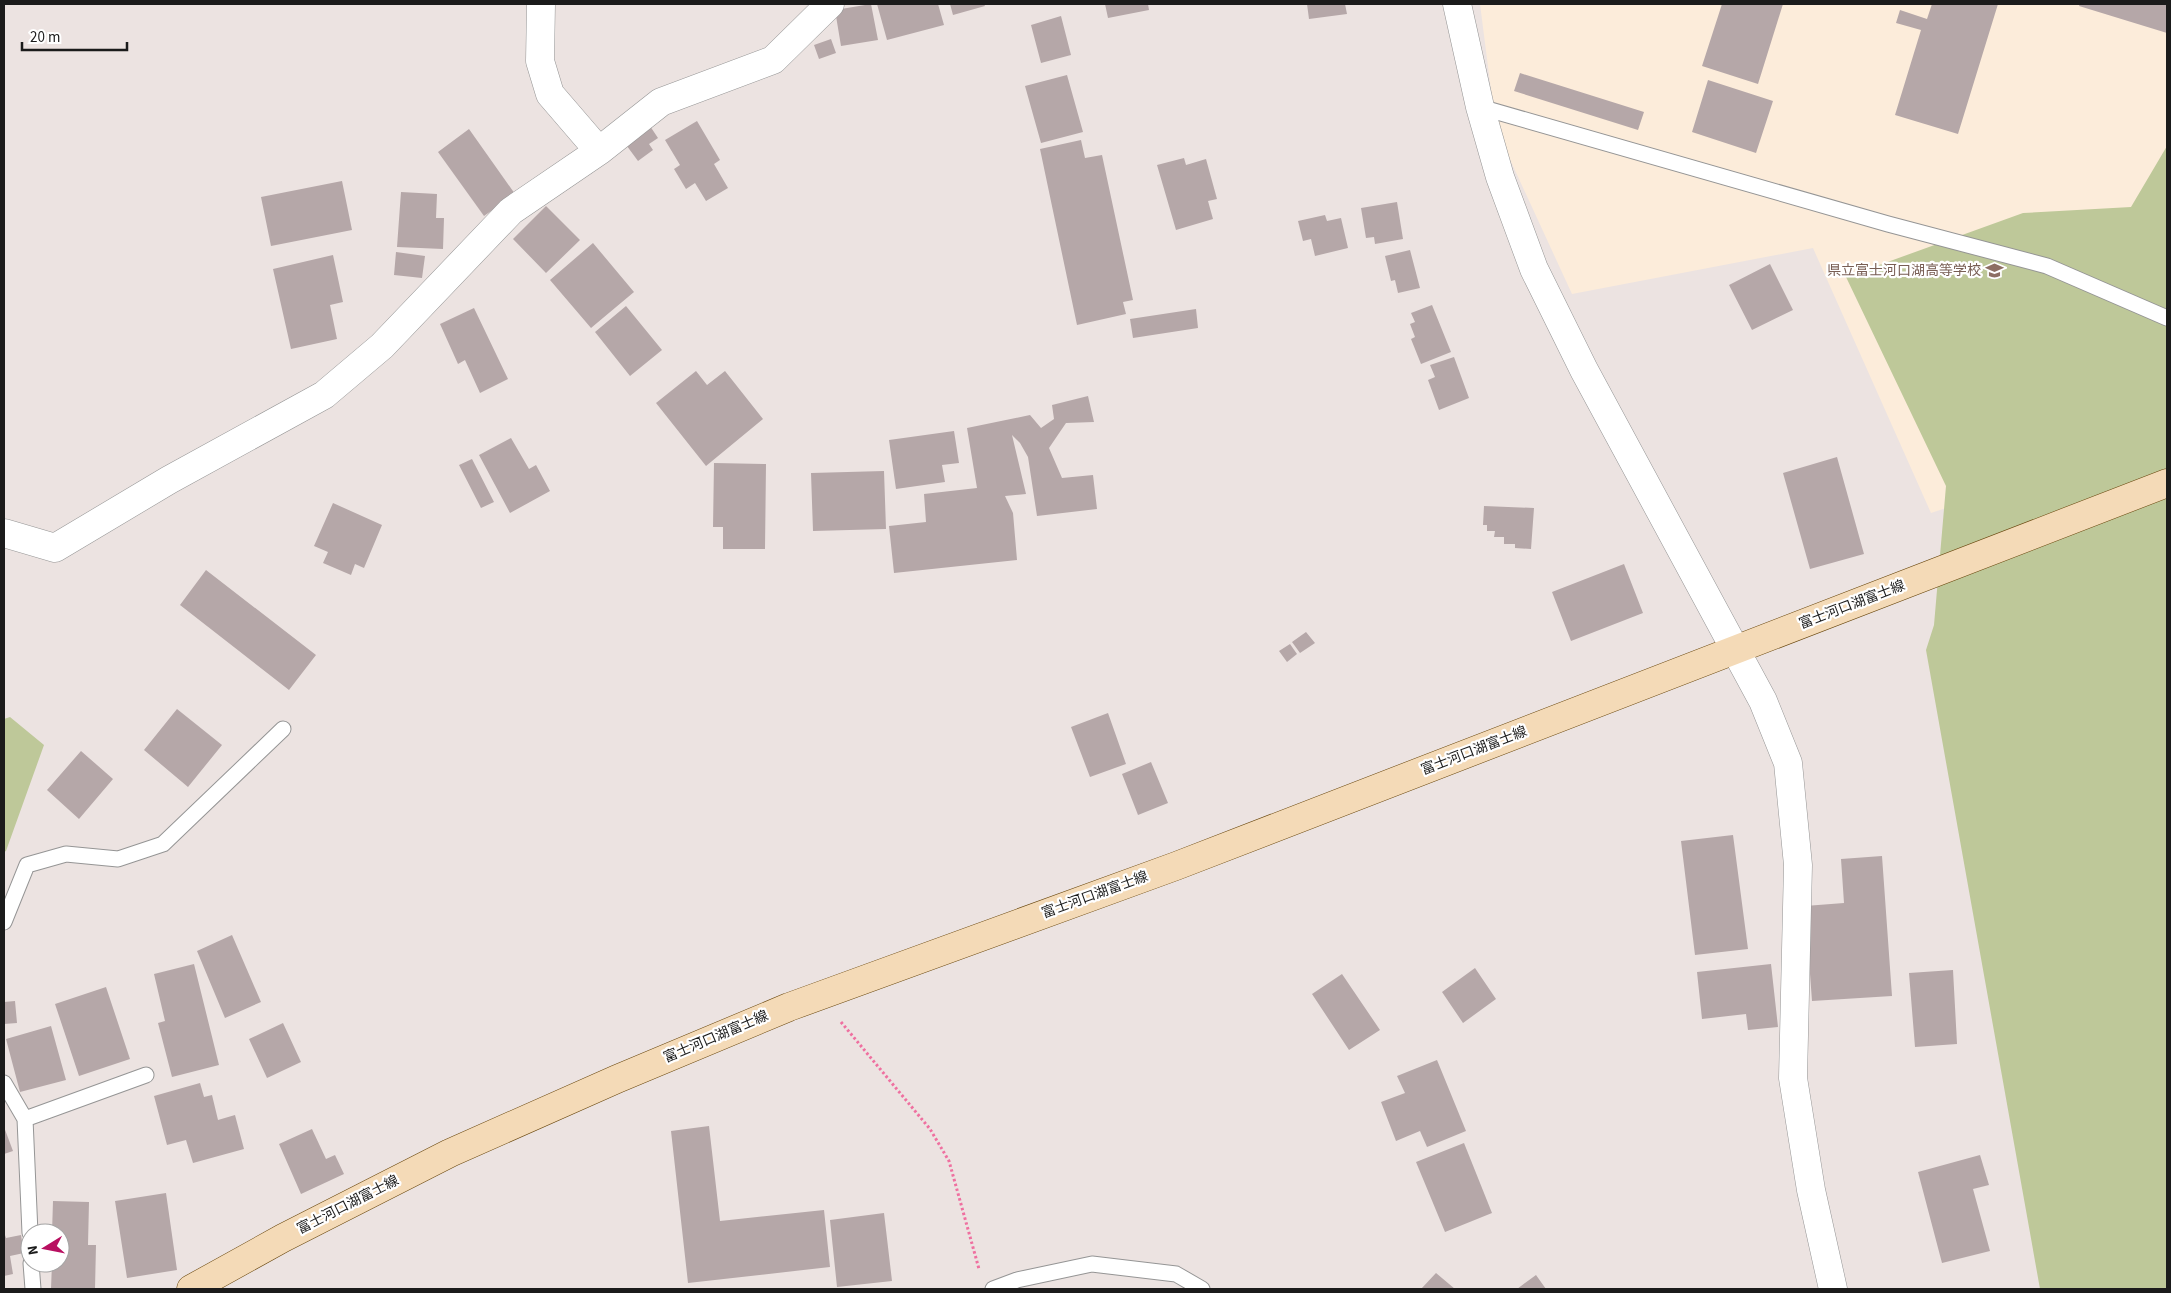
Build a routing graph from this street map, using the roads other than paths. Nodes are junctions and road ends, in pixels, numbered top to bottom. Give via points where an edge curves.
1 (541, 4) edge
2 (830, 4) edge
3 (1457, 4) edge
4 (1480, 107) junction
5 (599, 152) junction
6 (2167, 318) edge
7 (2167, 483) edge
8 (2167, 502) edge
9 (4, 532) edge
10 (2018, 542) junction
11 (1736, 650) junction
12 (283, 729) dead end
13 (4, 922) edge
14 (146, 1075) dead end
15 (4, 1082) edge
16 (25, 1119) junction
17 (30, 1223) edge
18 (31, 1273) edge
19 (32, 1289) edge
20 (191, 1289) edge
21 (993, 1289) edge
22 (1202, 1289) edge
23 (1833, 1289) edge

1 - 5 street via 540,61 550,94
2 - 5 street via 773,60 661,102
3 - 4 street
4 - 6 lane via 2047,266
4 - 11 street via 1500,178 1534,270 1584,370
5 - 9 street via 511,211 382,346 324,395 168,480 55,548
7 - 10 main road, 富士河口湖富士線
8 - 10 main road, 富士河口湖富士線
10 - 11 main road, 富士河口湖富士線
11 - 20 main road, 富士河口湖富士線 via 1176,866 818,996 617,1078 450,1153
11 - 23 street via 1763,701 1788,763 1798,866 1793,1078 1811,1190
12 - 13 lane via 163,844 118,860 66,854 27,865
14 - 16 lane
15 - 16 lane
16 - 17 lane
18 - 19 lane
21 - 22 lane via 1017,1280 1092,1264 1176,1274

